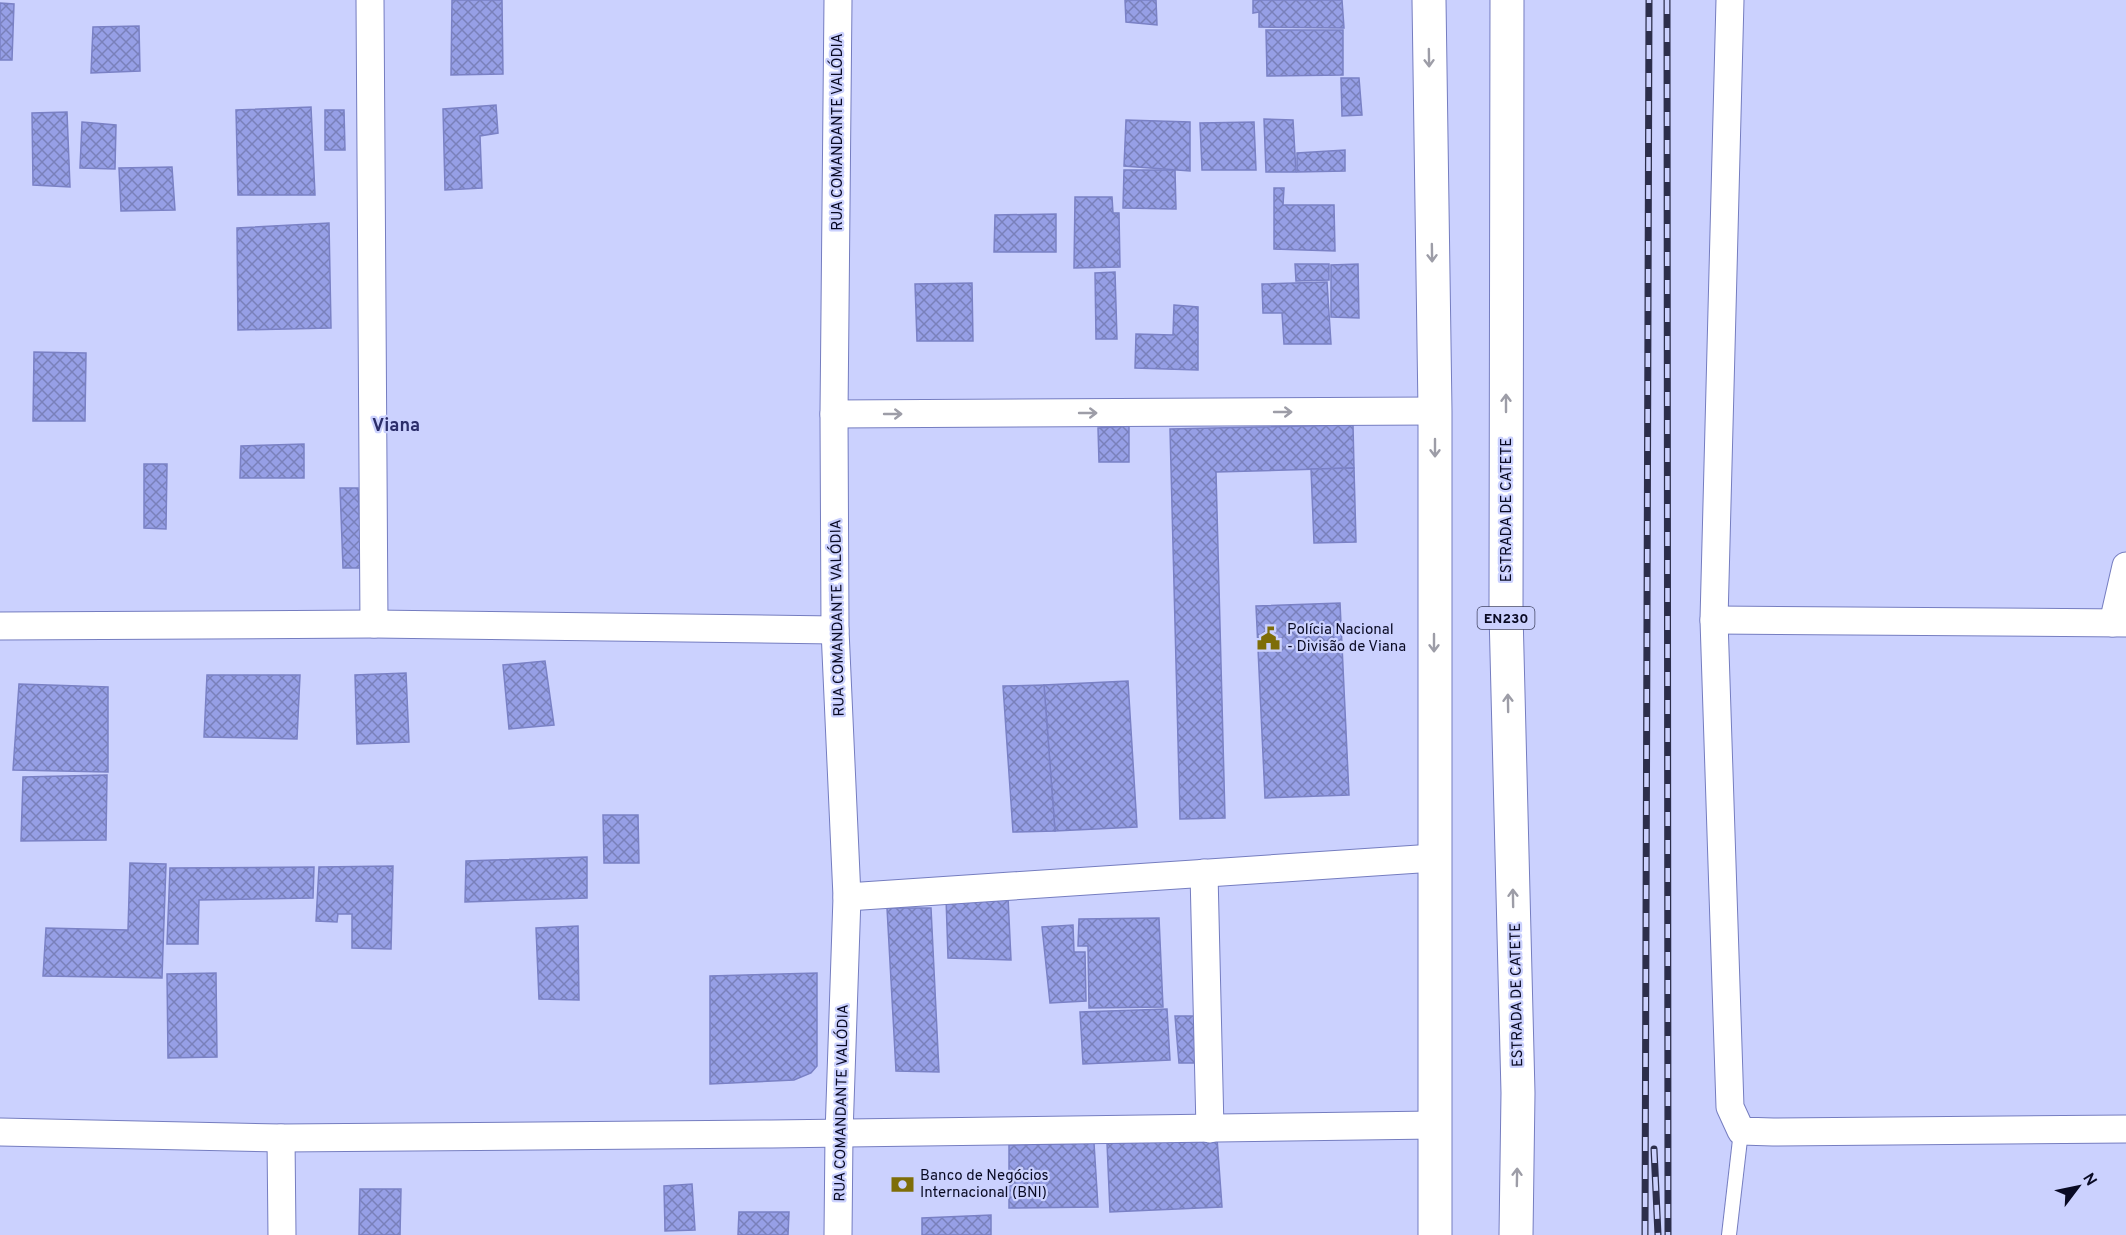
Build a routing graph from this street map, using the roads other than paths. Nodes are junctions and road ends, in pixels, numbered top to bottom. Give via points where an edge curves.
1 (370, 0) edge
2 (838, 0) edge
3 (1429, 0) edge
4 (1507, 0) edge
5 (1730, 0) edge
6 (1435, 411) junction
7 (834, 414) junction
8 (2126, 566) edge
9 (1714, 620) junction
10 (2119, 623) edge
11 (374, 624) junction
12 (0, 626) edge
13 (835, 630) junction
14 (1434, 858) junction
15 (1204, 873) junction
16 (847, 897) junction
17 (1434, 1125) junction
18 (1210, 1129) junction
19 (2126, 1129) edge
20 (1741, 1131) junction
21 (0, 1132) edge
22 (838, 1134) junction
23 (281, 1138) junction
24 (282, 1235) edge
25 (838, 1235) edge
26 (1435, 1235) edge
27 (1516, 1235) edge
28 (1729, 1235) edge

1 - 11 street
2 - 7 street, RUA COMANDANTE VALÓDIA
3 -> 6 highway
27 -> 4 highway, ESTRADA DE CATETE / EN230 via 1518,1093 1506,613
5 - 9 street
7 -> 6 street
6 -> 14 highway
7 - 13 street, RUA COMANDANTE VALÓDIA
8 - 10 street
9 - 10 street
9 - 20 street via 1730,1107
11 - 12 street
11 - 13 street
13 - 16 street, RUA COMANDANTE VALÓDIA
14 - 15 street
14 - 17 highway
15 - 16 street
15 - 18 street
16 - 22 street, RUA COMANDANTE VALÓDIA
17 - 18 street
17 - 26 highway
18 - 22 street
19 - 20 street
20 - 28 lane
21 - 23 street
22 - 23 street
22 - 25 street, RUA COMANDANTE VALÓDIA
23 - 24 street

